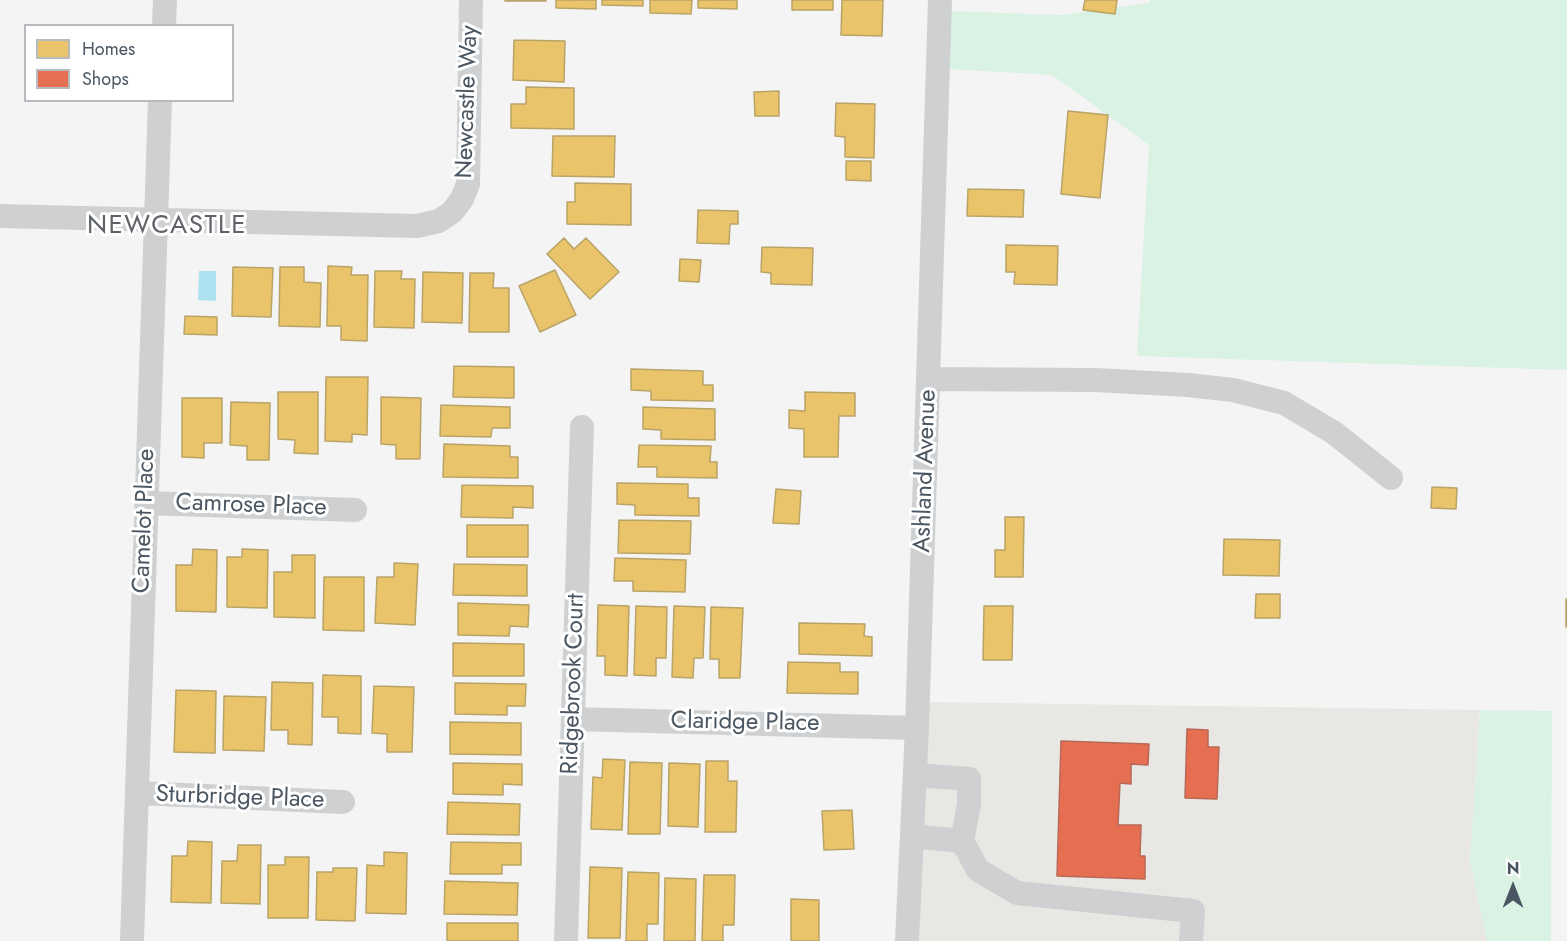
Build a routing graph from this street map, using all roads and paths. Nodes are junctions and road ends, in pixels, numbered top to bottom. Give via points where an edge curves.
1 (165, 0) edge
2 (471, 0) edge
3 (940, 0) edge
4 (164, 24) edge
5 (160, 102) edge
6 (0, 216) edge
7 (155, 220) junction
8 (929, 380) junction
9 (582, 427) dead end
10 (1391, 478) dead end
11 (146, 503) junction
12 (356, 510) dead end
13 (573, 719) junction
14 (917, 728) junction
15 (915, 775) junction
16 (137, 793) junction
17 (343, 802) dead end
18 (912, 836) junction
19 (962, 841) junction
20 (132, 941) edge
21 (566, 941) edge
22 (908, 941) edge
23 (1191, 941) edge

1 - 4 street
2 - 7 street, Newcastle Way via 468,184 462,199 439,221 417,226
3 - 8 street, Ashland Avenue
5 - 7 street, Camelot Place
6 - 7 street, Newcastle Way
7 - 11 street, Camelot Place
8 - 10 street via 1095,380 1233,390 1284,403 1333,432
8 - 14 street, Ashland Avenue
9 - 13 street, Ridgebrook Court
11 - 12 street, Camrose Place
11 - 16 street, Camelot Place
13 - 14 street, Claridge Place
13 - 21 street, Ridgebrook Court
14 - 15 street, Ashland Avenue
15 - 18 street, Ashland Avenue
15 - 19 street via 969,778
16 - 17 street, Sturbridge Place
16 - 20 street, Camelot Place
18 - 19 street
18 - 22 street, Ashland Avenue
19 - 23 street via 978,870 1017,893 1193,911

